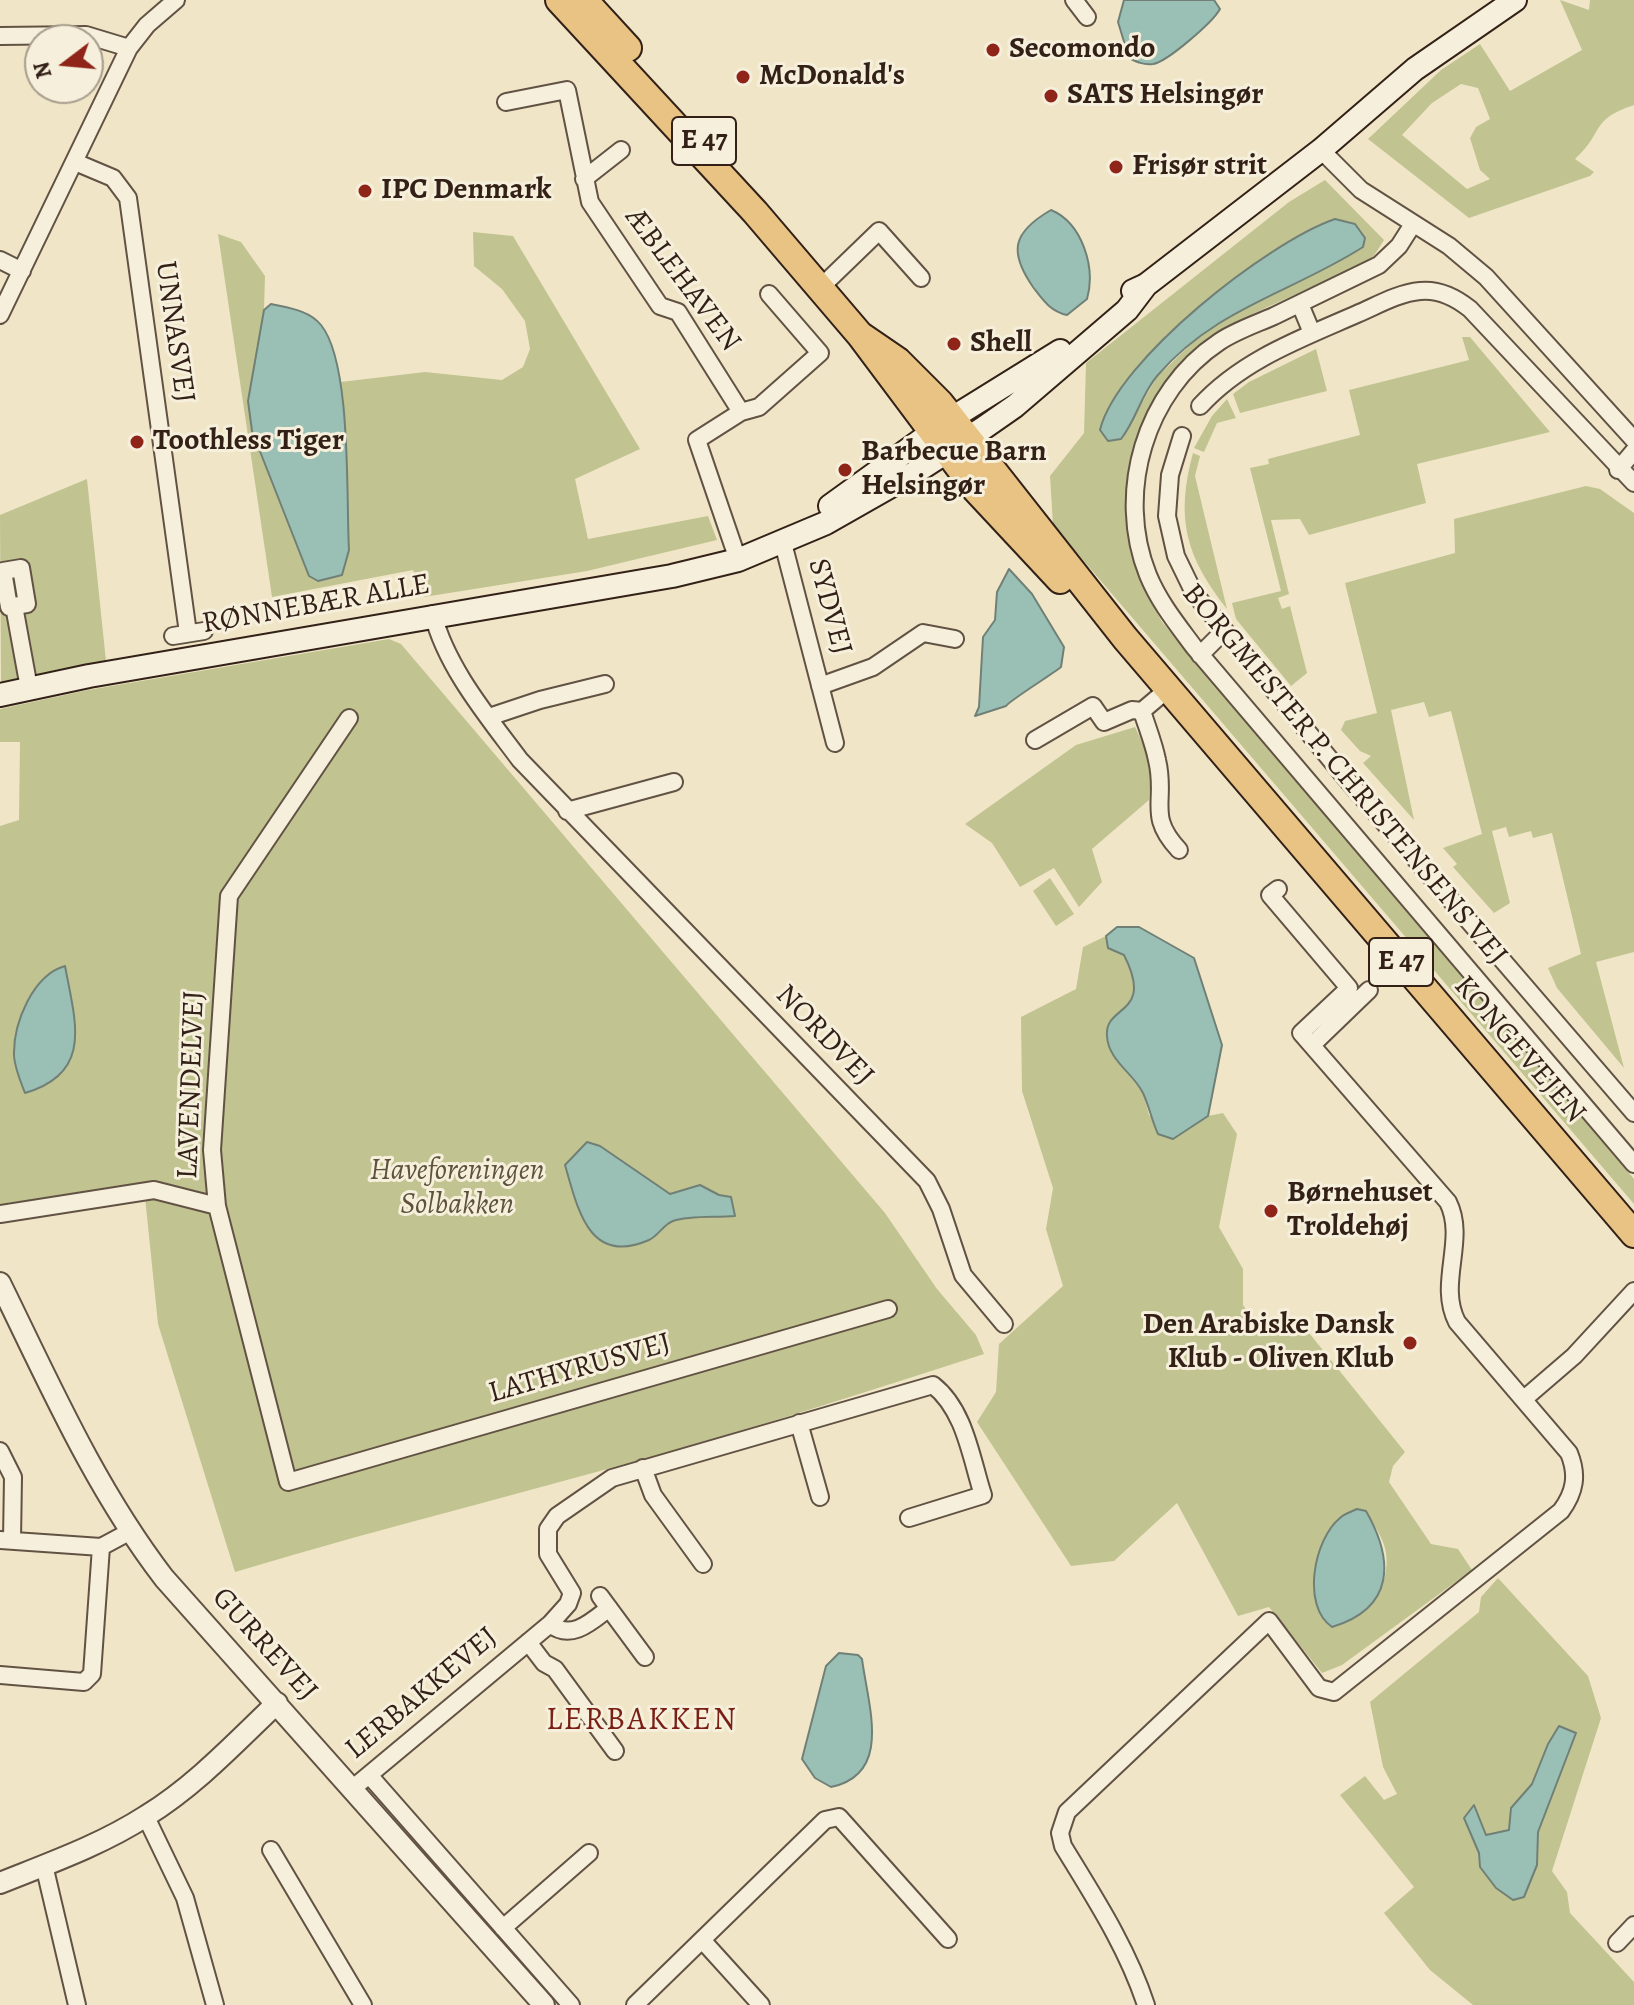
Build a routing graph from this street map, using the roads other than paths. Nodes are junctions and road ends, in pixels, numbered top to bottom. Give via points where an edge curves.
1 (176, 0) edge
2 (559, 0) edge
3 (584, 0) edge
4 (1074, 0) edge
5 (1515, 0) edge
6 (1087, 17) dead end
7 (0, 36) edge
8 (129, 48) junction
9 (506, 102) dead end
10 (621, 150) dead end
11 (1321, 150) junction
12 (75, 162) junction
13 (584, 179) junction
14 (755, 212) junction
15 (1413, 224) junction
16 (0, 260) edge
17 (22, 271) junction
18 (921, 278) dead end
19 (1146, 285) junction
20 (820, 288) junction
21 (769, 294) dead end
22 (1300, 304) junction
23 (0, 315) edge
24 (1312, 333) junction
25 (1200, 406) dead end
26 (741, 412) junction
27 (948, 433) junction
28 (1182, 436) dead end
29 (1634, 440) edge
30 (1634, 451) edge
31 (1618, 470) junction
32 (1634, 483) edge
33 (783, 543) junction
34 (736, 555) junction
35 (14, 606) dead end
36 (433, 614) junction
37 (1223, 632) junction
38 (188, 633) dead end
39 (1125, 638) junction
40 (955, 639) dead end
41 (1200, 655) junction
42 (605, 684) dead end
43 (820, 686) junction
44 (29, 688) junction
45 (1168, 689) junction
46 (0, 695) edge
47 (1142, 711) junction
48 (489, 717) junction
49 (349, 718) dead end
50 (1035, 740) dead end
51 (835, 743) dead end
52 (674, 782) dead end
53 (567, 811) junction
54 (1179, 850) dead end
55 (1431, 879) junction
56 (1278, 889) dead end
57 (1409, 900) junction
58 (1369, 990) dead end
59 (1312, 1045) junction
60 (1630, 1110) edge
61 (1600, 1123) junction
62 (1634, 1164) edge
63 (217, 1206) junction
64 (0, 1214) edge
65 (1634, 1234) edge
66 (0, 1283) edge
67 (1634, 1291) edge
68 (888, 1309) dead end
69 (1004, 1324) dead end
70 (1524, 1399) junction
71 (799, 1423) junction
72 (0, 1451) edge
73 (643, 1468) junction
74 (288, 1482) joint
75 (820, 1497) dead end
76 (909, 1518) dead end
77 (129, 1532) junction
78 (6, 1540) edge
79 (101, 1547) junction
80 (703, 1564) dead end
81 (550, 1624) junction
82 (528, 1642) junction
83 (645, 1657) dead end
84 (0, 1675) edge
85 (277, 1703) junction
86 (615, 1751) dead end
87 (369, 1775) junction
88 (352, 1789) junction
89 (146, 1817) junction
90 (271, 1850) dead end
91 (589, 1853) dead end
92 (44, 1865) junction
93 (0, 1883) edge
94 (1634, 1925) edge
95 (503, 1928) junction
96 (948, 1939) dead end
97 (703, 1941) junction
98 (1617, 1943) dead end
99 (77, 2005) edge
100 (215, 2005) edge
101 (363, 2005) edge
102 (544, 2005) edge
103 (571, 2005) edge
104 (635, 2005) edge
105 (761, 2005) edge
106 (1146, 2005) edge

1 - 8 street
2 - 14 main road, KONGEVEJEN / E 47
3 - 14 main road, KONGEVEJEN / E 47 via 650,72
4 - 6 street
5 - 11 main road, RØNNEBÆR ALLE via 1415,69
7 - 8 street via 86,35
8 - 12 street
9 - 13 street, ÆBLEHAVEN via 567,90
10 - 13 street
11 - 15 street via 1361,190
11 - 19 main road, RØNNEBÆR ALLE
12 - 17 street
12 - 38 street, UNNASVEJ via 113,178 128,198
13 - 26 street, ÆBLEHAVEN via 590,202 613,237 660,306 678,312
14 - 20 main road, KONGEVEJEN / E 47
15 - 22 street, BORGMESTER P. CHRISTENSENS VEJ via 1379,265
15 - 29 street via 1486,277
16 - 17 street
17 - 23 street
18 - 20 street via 879,231
19 - 27 main road, RØNNEBÆR ALLE via 1128,294 1009,395
19 - 27 main road, RØNNEBÆR ALLE via 1127,310 1015,406
20 - 27 main road, KONGEVEJEN / E 47
21 - 26 street, ÆBLEHAVEN via 820,353 759,407
22 - 24 street
22 - 41 street, BORGMESTER P. CHRISTENSENS VEJ via 1220,341 1196,361 1174,384 1145,439 1134,496 1140,548 1158,597
24 - 25 street via 1252,362
24 - 31 street via 1409,293 1445,294 1470,309
26 - 34 street, ÆBLEHAVEN via 697,440
27 - 33 main road, RØNNEBÆR ALLE via 826,523
27 - 34 main road, RØNNEBÆR ALLE via 821,513
27 - 39 main road, KONGEVEJEN / E 47
27 - 39 main road, KONGEVEJEN / E 47 via 1028,547 1091,612
28 - 37 street via 1167,495 1170,536 1184,575
30 - 31 street
31 - 32 street
33 - 34 main road, RØNNEBÆR ALLE
33 - 43 street, SYDVEJ
34 - 36 main road, RØNNEBÆR ALLE via 644,580
35 - 44 street
36 - 44 main road, RØNNEBÆR ALLE
36 - 48 street, NORDVEJ via 438,636
37 - 41 street
37 - 55 street
39 - 45 main road, KONGEVEJEN / E 47
40 - 43 street, SYDVEJ via 923,633 873,667
41 - 57 street, BORGMESTER P. CHRISTENSENS VEJ
42 - 48 street
43 - 51 street, SYDVEJ
44 - 46 main road, RØNNEBÆR ALLE
45 - 47 street
45 - 65 main road, KONGEVEJEN / E 47
47 - 50 street via 1104,722 1093,706
47 - 54 street via 1158,761 1159,822
48 - 53 street, NORDVEJ
49 - 63 street, LAVENDELVEJ via 229,896 212,1150
52 - 53 street
53 - 69 street, NORDVEJ via 927,1181 963,1275
55 - 57 street
55 - 60 street
56 - 59 street via 1270,895 1349,988 1301,1033
57 - 61 street, BORGMESTER P. CHRISTENSENS VEJ
58 - 59 street
59 - 70 street via 1448,1202 1455,1227 1451,1310
60 - 61 street
61 - 62 street, BORGMESTER P. CHRISTENSENS VEJ
63 - 64 street via 154,1190
63 - 74 street, LAVENDELVEJ
66 - 77 street, GURREVEJ via 100,1486
67 - 70 street via 1574,1356
68 - 74 street, LATHYRUSVEJ
70 - 106 street via 1574,1465 1574,1489 1561,1511 1334,1692 1319,1688 1269,1621 1067,1812 1060,1833 1063,1846 1118,1940
71 - 73 street, LERBAKKEVEJ
71 - 75 street
71 - 76 street, LERBAKKEVEJ via 933,1385 947,1396 957,1411 983,1495
72 - 78 street via 13,1477
73 - 80 street via 653,1495
73 - 81 street, LERBAKKEVEJ via 612,1478 557,1516 548,1529 548,1554 572,1593
77 - 79 street
77 - 85 street, GURREVEJ
78 - 79 street
79 - 84 street via 92,1674 84,1682
81 - 82 street, LERBAKKEVEJ
81 - 83 street via 560,1632 583,1627 605,1602
82 - 86 street, LERBAKKEVEJ via 555,1669
82 - 87 street, LERBAKKEVEJ
85 - 88 street, GURREVEJ
85 - 89 street via 185,1790
87 - 88 street, LERBAKKEVEJ
87 - 95 street
88 - 102 street, GURREVEJ
89 - 92 street
89 - 100 street via 185,1898
90 - 101 street
91 - 95 street
92 - 93 street
92 - 99 street
94 - 98 street
95 - 103 street
96 - 97 street via 839,1817 825,1820
97 - 104 street
97 - 105 street

